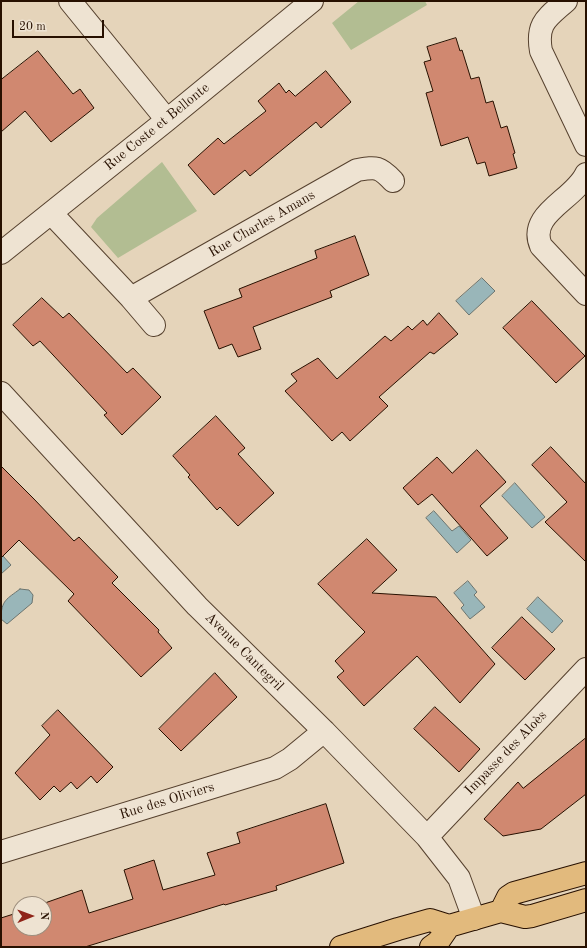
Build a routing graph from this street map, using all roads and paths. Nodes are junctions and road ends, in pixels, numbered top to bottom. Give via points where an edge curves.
1 (70, 1) edge
2 (312, 1) edge
3 (566, 1) edge
4 (167, 120) junction
5 (586, 145) edge
6 (586, 174) edge
7 (394, 181) dead end
8 (51, 213) junction
9 (1, 253) edge
10 (586, 294) edge
11 (131, 298) junction
12 (154, 325) dead end
13 (1, 393) edge
14 (586, 670) edge
15 (324, 731) junction
16 (427, 837) junction
17 (1, 852) edge
18 (586, 873) edge
19 (586, 900) edge
20 (500, 911) junction
21 (474, 919) junction
22 (449, 926) junction
23 (341, 947) edge
24 (431, 947) edge

1 - 4 street
2 - 4 street, Rue Coste et Bellonte
3 - 5 street via 546,19 539,34 539,44
4 - 8 street, Rue Coste et Bellonte
6 - 10 street via 579,187 544,217 538,232 541,246
7 - 11 street, Rue Charles Amans via 383,170 357,170
8 - 9 street, Rue Coste et Bellonte
8 - 11 street
11 - 12 street
13 - 15 street, Avenue Cantegril via 197,606
14 - 16 street, Impasse des Aloès
15 - 16 street, Avenue Cantegril
15 - 17 street, Rue des Oliviers via 275,768
16 - 21 street, Avenue Cantegril via 459,878
18 - 20 main road via 514,893 508,897
19 - 20 main road via 532,916
20 - 21 main road
21 - 22 main road
22 - 23 main road via 430,920
22 - 24 main road via 438,942

